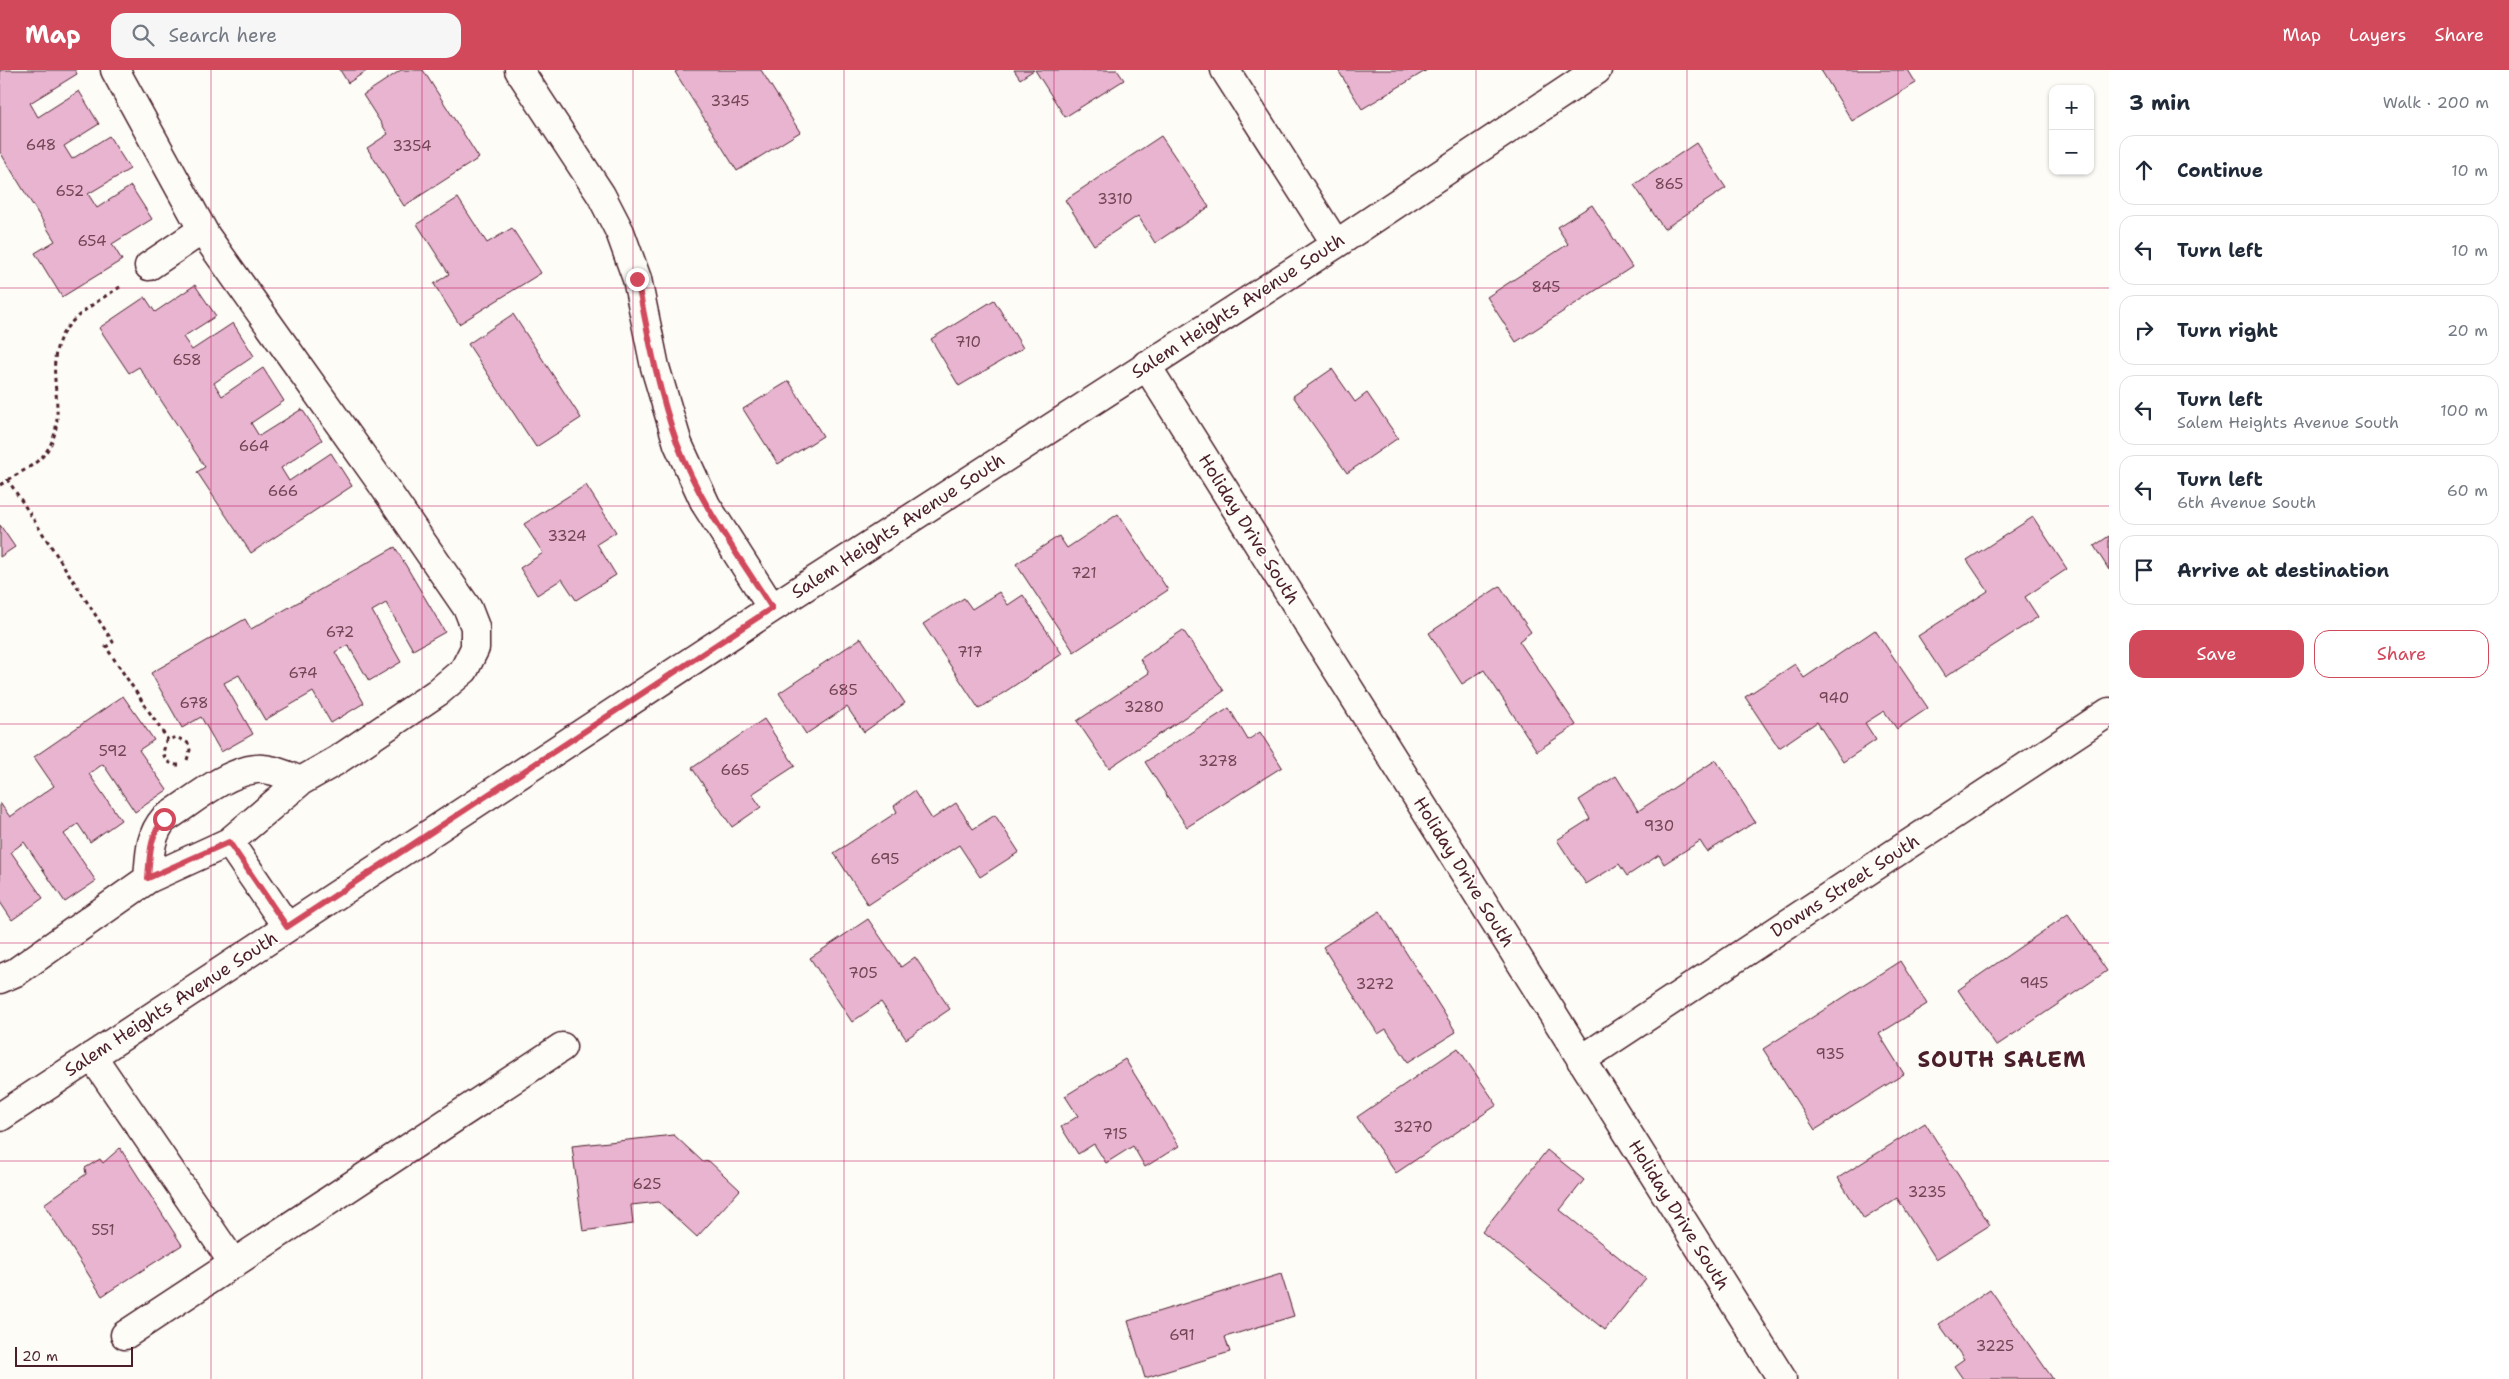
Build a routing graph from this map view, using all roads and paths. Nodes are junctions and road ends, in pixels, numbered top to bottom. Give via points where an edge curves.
1 (115, 70) edge
2 (519, 70) edge
3 (1225, 70) edge
4 (1597, 70) edge
5 (202, 230) junction
6 (1336, 244) junction
7 (149, 266) joint
8 (1146, 365) junction
9 (8, 480) junction
10 (0, 485) edge
11 (772, 608) junction
12 (2109, 712) edge
13 (168, 740) junction
14 (301, 781) junction
15 (229, 842) junction
16 (148, 878) junction
17 (287, 927) junction
18 (0, 979) edge
19 (562, 1047) dead end
20 (92, 1056) junction
21 (1581, 1060) junction
22 (0, 1116) edge
23 (234, 1264) junction
24 (125, 1335) dead end
25 (1782, 1379) edge

1 - 5 street
2 - 11 street via 601,195 620,232 637,279 659,383 678,444 706,504
3 - 6 street
4 - 6 street, Salem Heights Avenue South
5 - 7 street
5 - 14 street via 380,481 468,609 475,627 475,648 464,670 414,708
6 - 8 street, Salem Heights Avenue South
7 - 9 path via 98,301 65,331 55,352 58,417 54,435 48,450 40,458
8 - 11 street, Salem Heights Avenue South
8 - 21 street, Holiday Drive South
9 - 10 path
9 - 13 path via 113,642 106,647
11 - 17 street, Salem Heights Avenue South
12 - 21 street, Downs Street South
13 - 13 path via 176,737 188,743 189,757 184,763 166,761 162,753
14 - 15 street
14 - 16 street via 275,771 256,769 231,776 164,819 151,843
15 - 16 street
15 - 17 street
16 - 18 street via 16,972
17 - 20 street, Salem Heights Avenue South
19 - 23 street
20 - 22 street, Salem Heights Avenue South
20 - 23 street
21 - 25 street, Holiday Drive South
23 - 24 street

